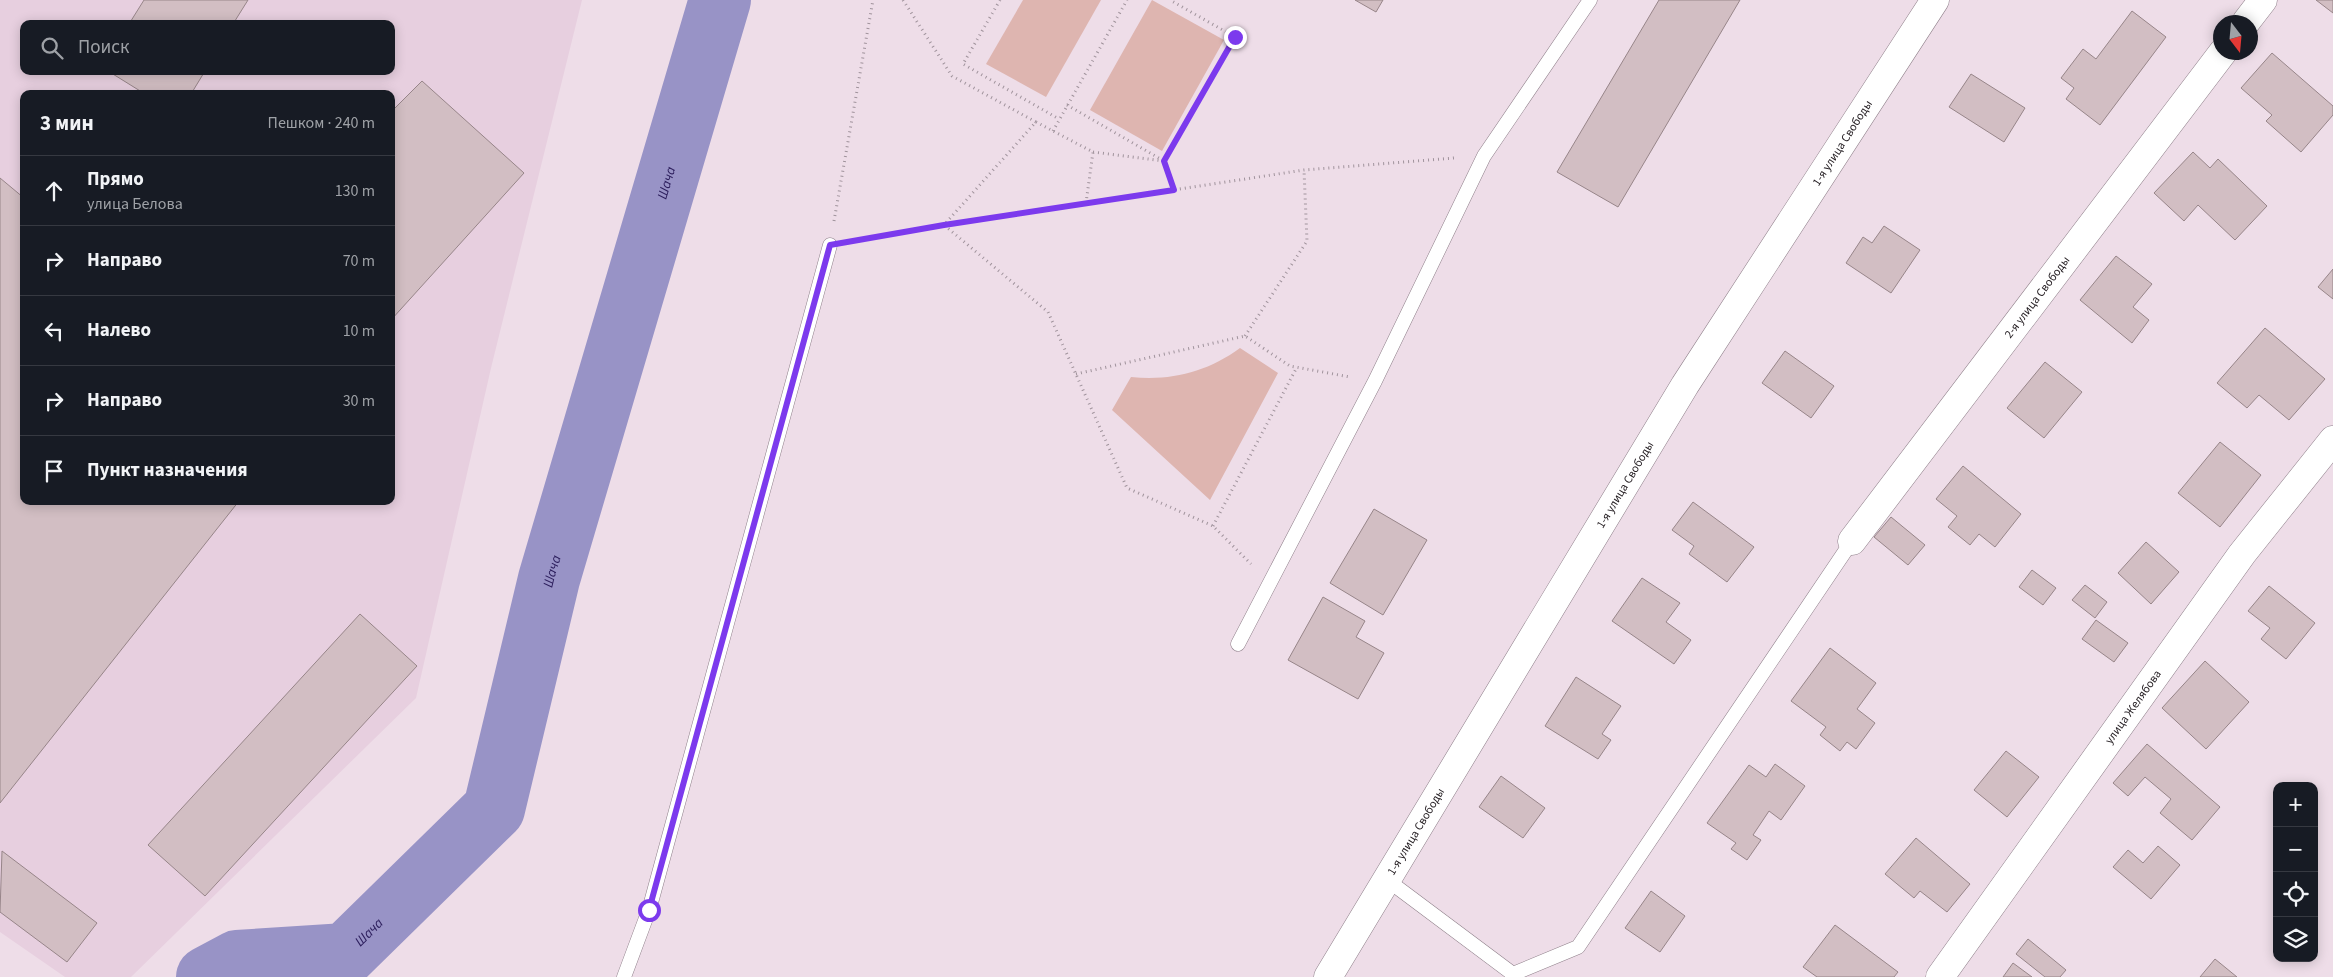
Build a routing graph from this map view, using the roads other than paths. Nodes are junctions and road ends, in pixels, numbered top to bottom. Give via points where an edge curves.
1 (1590, 0) edge
2 (1936, 0) edge
3 (2263, 0) edge
4 (2251, 15) edge
5 (2217, 60) edge
6 (830, 245) road end
7 (2333, 440) edge
8 (1852, 541) joint
9 (1238, 644) dead end
10 (1386, 879) junction
11 (624, 977) edge
12 (1328, 977) edge
13 (1940, 977) edge

1 - 9 lane via 1484,156 1376,381
2 - 10 street, 1-я улица Свободы via 1685,385
3 - 4 street
5 - 8 street, 2-я улица Свободы
6 - 11 lane via 649,910
7 - 13 street, улица Желябова via 2242,554
8 - 10 lane via 1578,947 1514,974
10 - 12 street, 1-я улица Свободы

